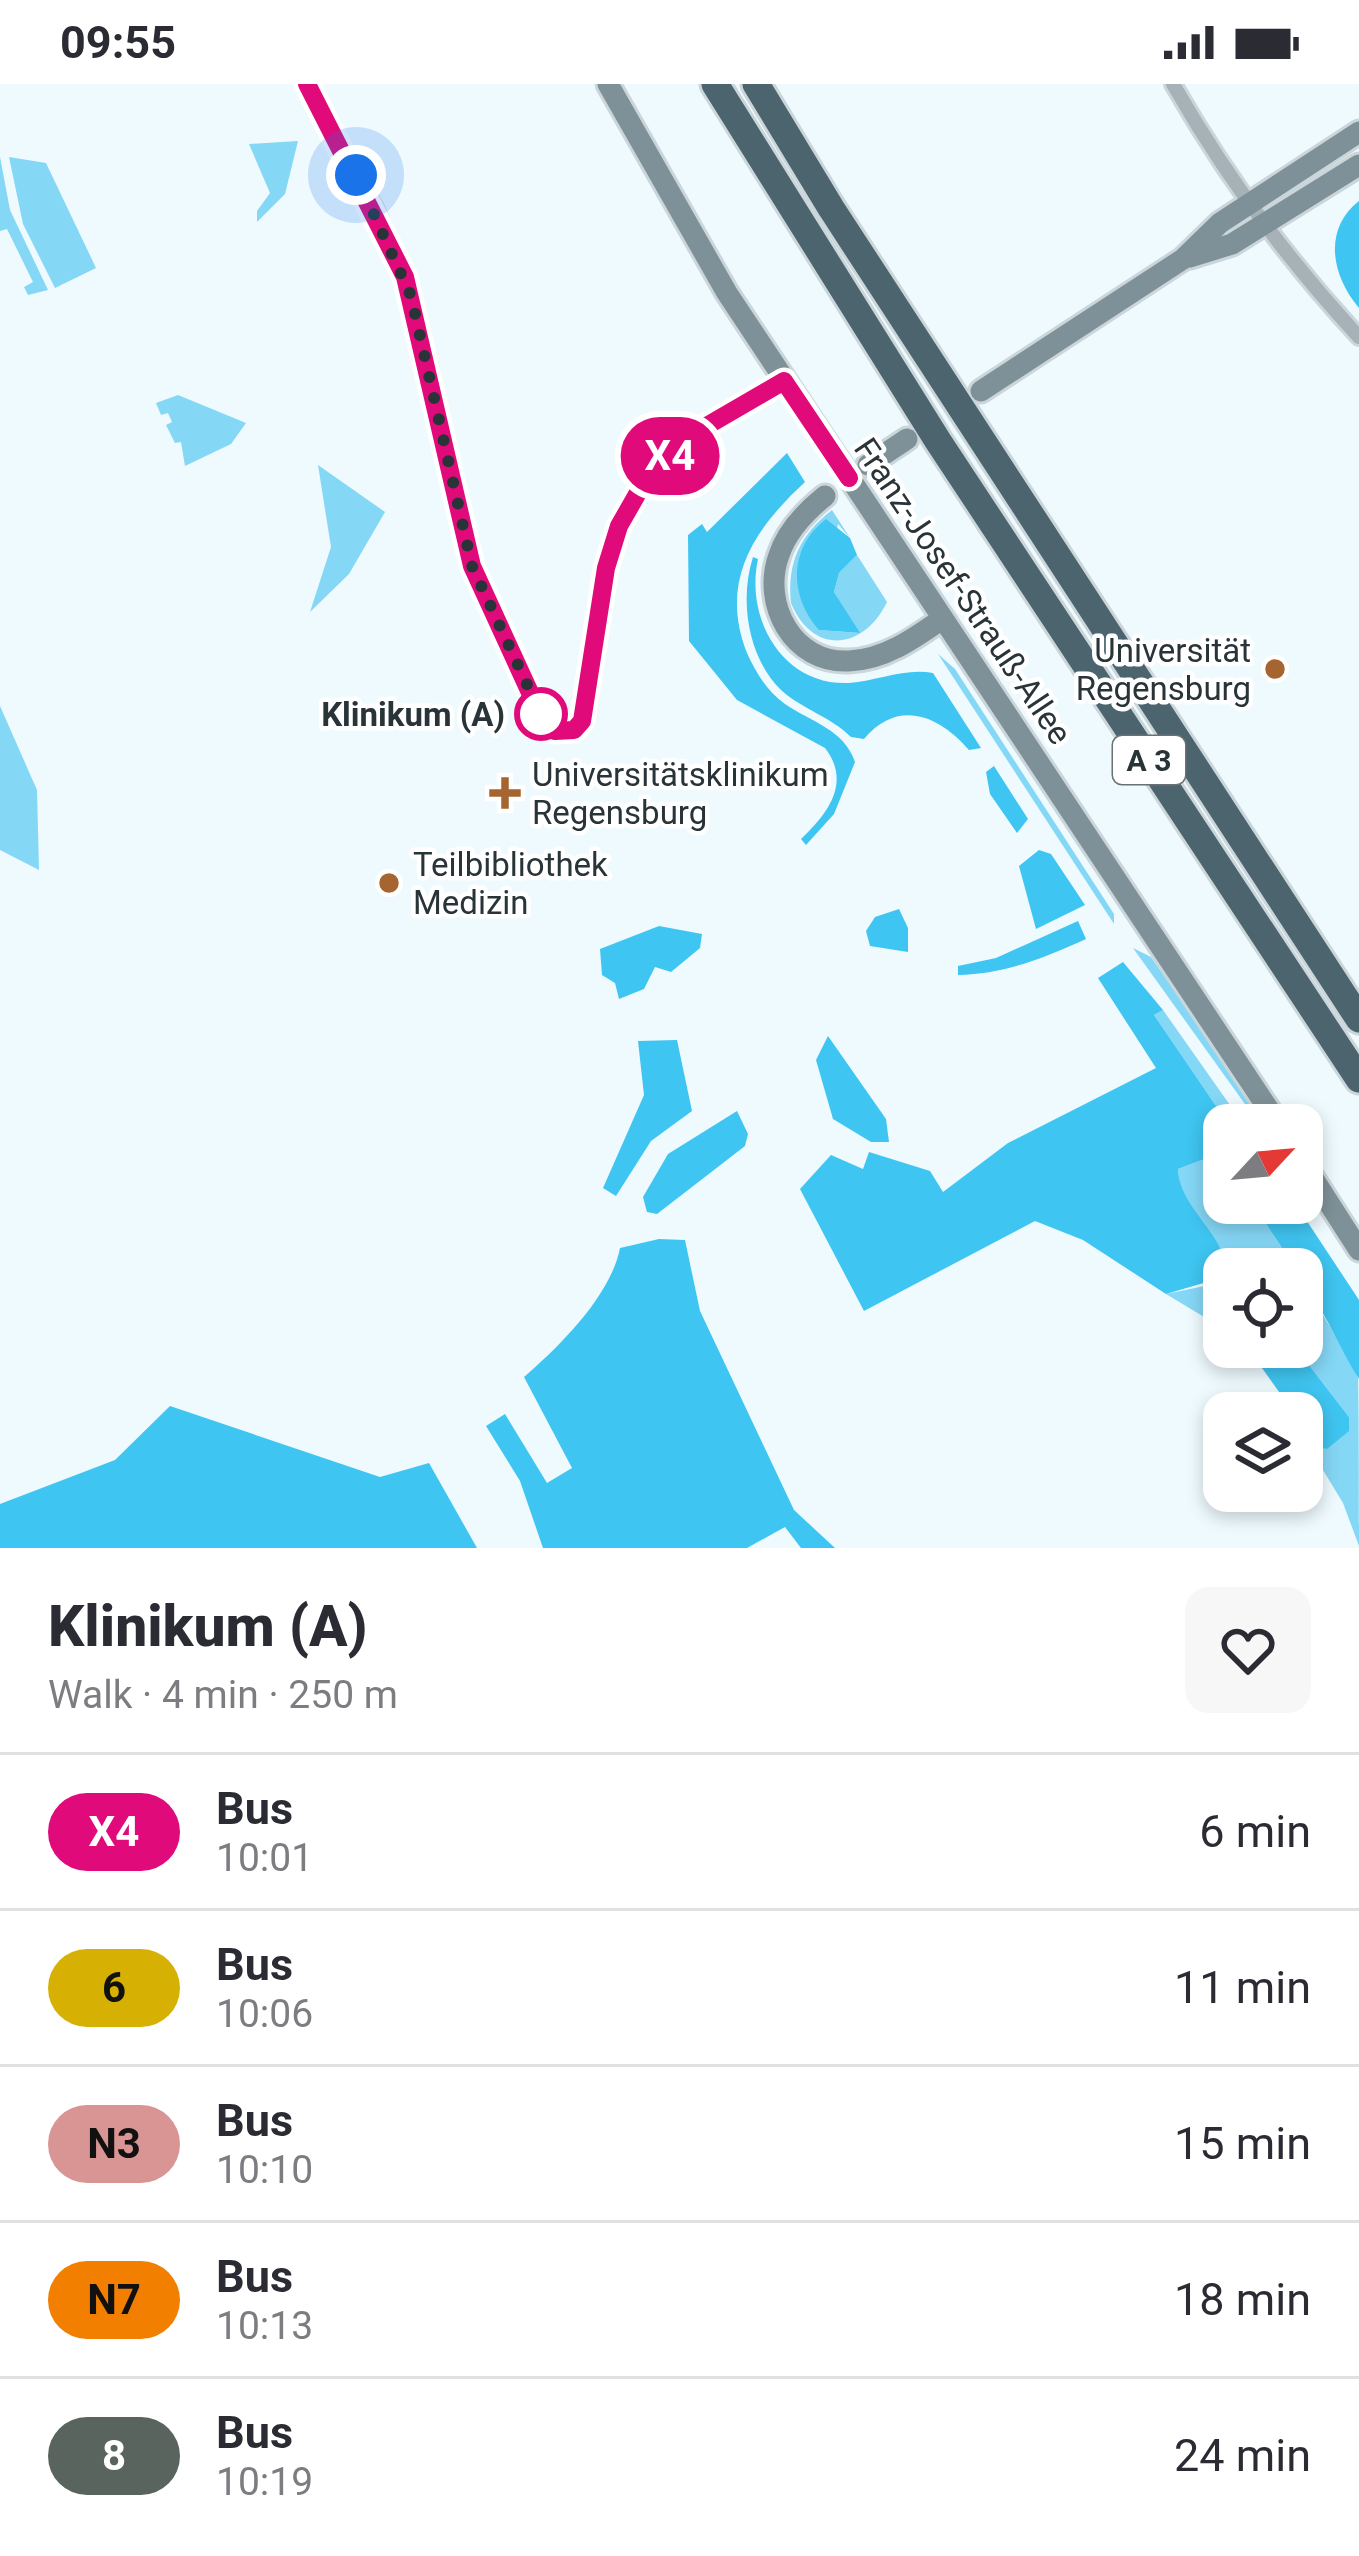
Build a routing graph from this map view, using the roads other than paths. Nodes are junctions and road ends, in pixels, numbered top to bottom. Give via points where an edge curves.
1 (308, 84) edge
2 (608, 84) edge
3 (715, 84) edge
4 (756, 84) edge
5 (1173, 84) edge
6 (1359, 132) edge
7 (1359, 165) edge
8 (1248, 206) junction
9 (1263, 227) junction
10 (1184, 259) junction
11 (1359, 337) edge
12 (784, 381) junction
13 (981, 391) dead end
14 (907, 439) dead end
15 (868, 464) dead end
16 (825, 496) dead end
17 (943, 619) junction
18 (1359, 1019) edge
19 (1359, 1079) edge
20 (1265, 1104) edge
21 (1323, 1194) edge
22 (1359, 1250) edge

1 - 12 street via 405,277 472,566 555,731 582,721 606,568 639,491 698,431
2 - 12 street, Franz-Josef-Strauß-Allee via 691,236
3 - 19 highway, A 3 via 928,426
4 - 18 highway, A 3
5 - 8 street
6 - 8 street
7 - 9 street
8 - 9 street
8 - 10 street
9 - 10 street
9 - 11 street
10 - 13 street
12 - 17 street, Franz-Josef-Strauß-Allee
14 - 15 street
16 - 17 street via 787,538 773,577 782,621 801,647 829,660 859,661
17 - 20 street, Franz-Josef-Strauß-Allee
21 - 22 street

